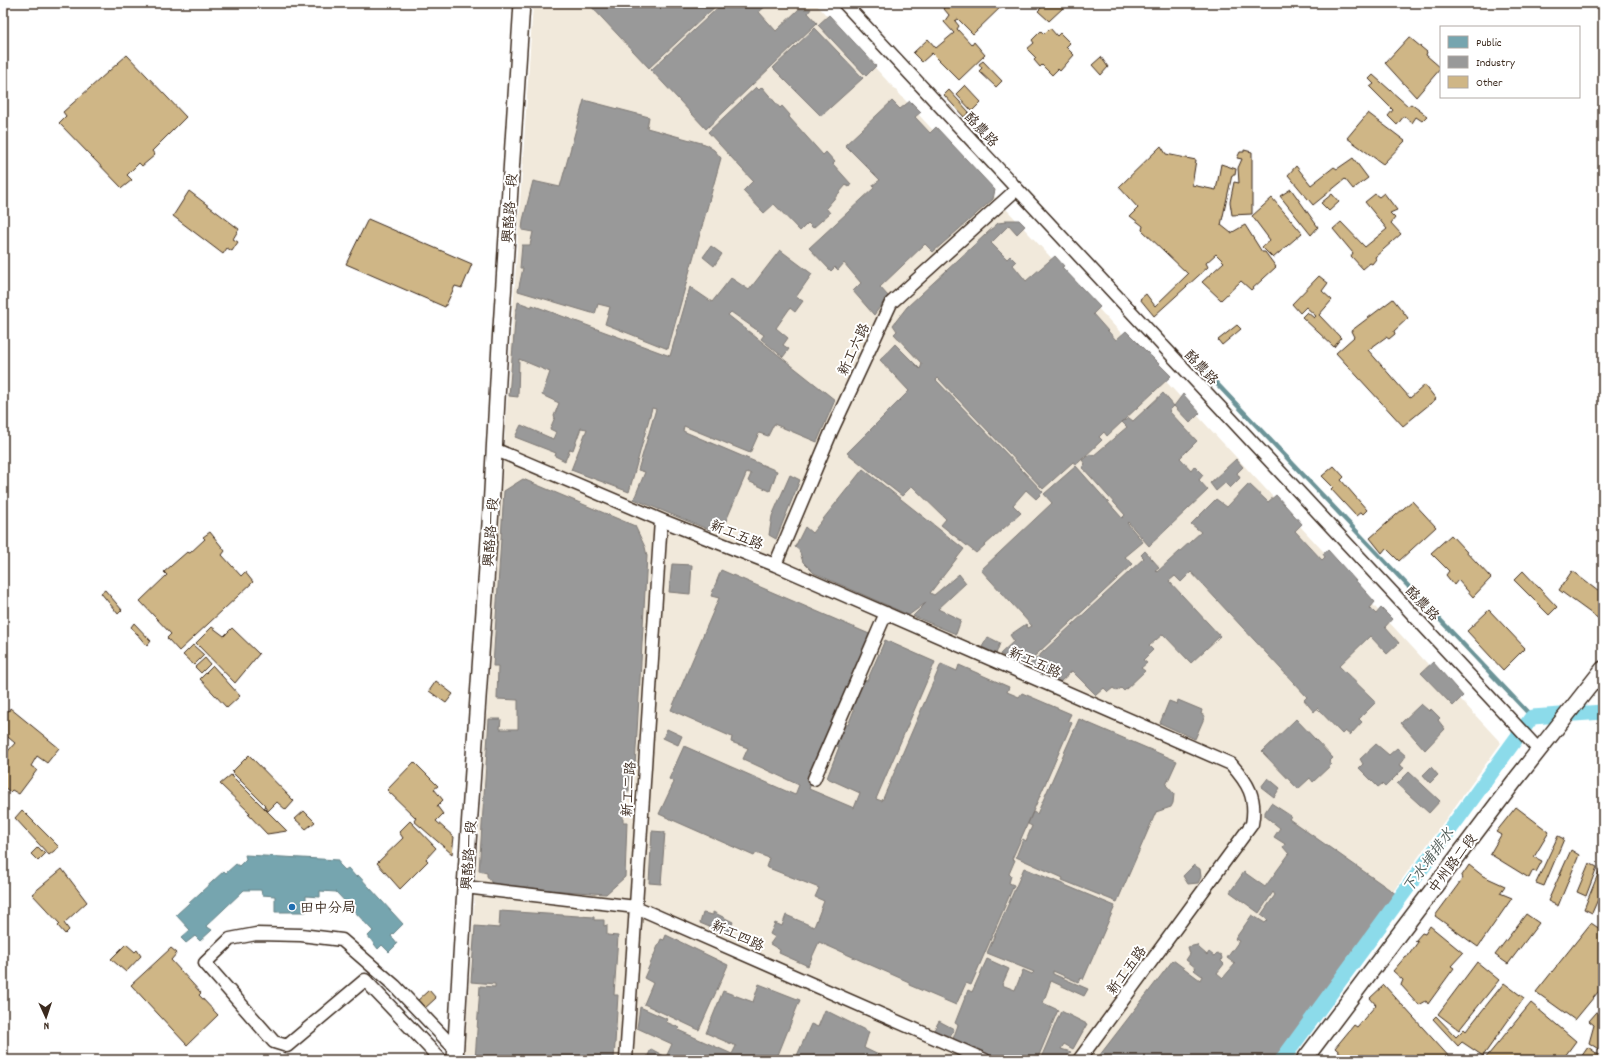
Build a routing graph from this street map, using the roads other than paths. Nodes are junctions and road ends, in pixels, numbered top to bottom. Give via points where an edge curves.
1 (522, 3) edge
2 (844, 3) edge
3 (1017, 189) junction
4 (494, 450) junction
5 (662, 520) junction
6 (775, 565) junction
7 (886, 614) junction
8 (1603, 668) edge
9 (1538, 749) junction
10 (814, 779) dead end
11 (465, 887) junction
12 (636, 907) junction
13 (456, 1055) edge
14 (441, 1060) edge
15 (626, 1060) edge
16 (985, 1060) edge
17 (1079, 1060) edge
18 (1304, 1060) edge

1 - 4 street, 興酪路一段
2 - 3 street, 酪農路
3 - 6 street, 新工六路 via 891,303 841,410
3 - 9 street, 酪農路
4 - 5 street, 新工五路
4 - 11 street, 興酪路一段
5 - 6 street, 新工五路
5 - 12 street, 新工二路
6 - 7 street, 新工五路
7 - 10 street
7 - 17 street, 新工五路 via 1231,764 1245,779 1253,797 1252,824
8 - 9 street, 中州路二段
9 - 18 street, 中州路二段
11 - 12 street, 新工四路
11 - 13 street, 興酪路一段
12 - 15 street, 新工二路
12 - 16 street, 新工四路
13 - 14 street via 395,986 342,940 264,934 230,938 205,963 274,1042 287,1046 365,980

